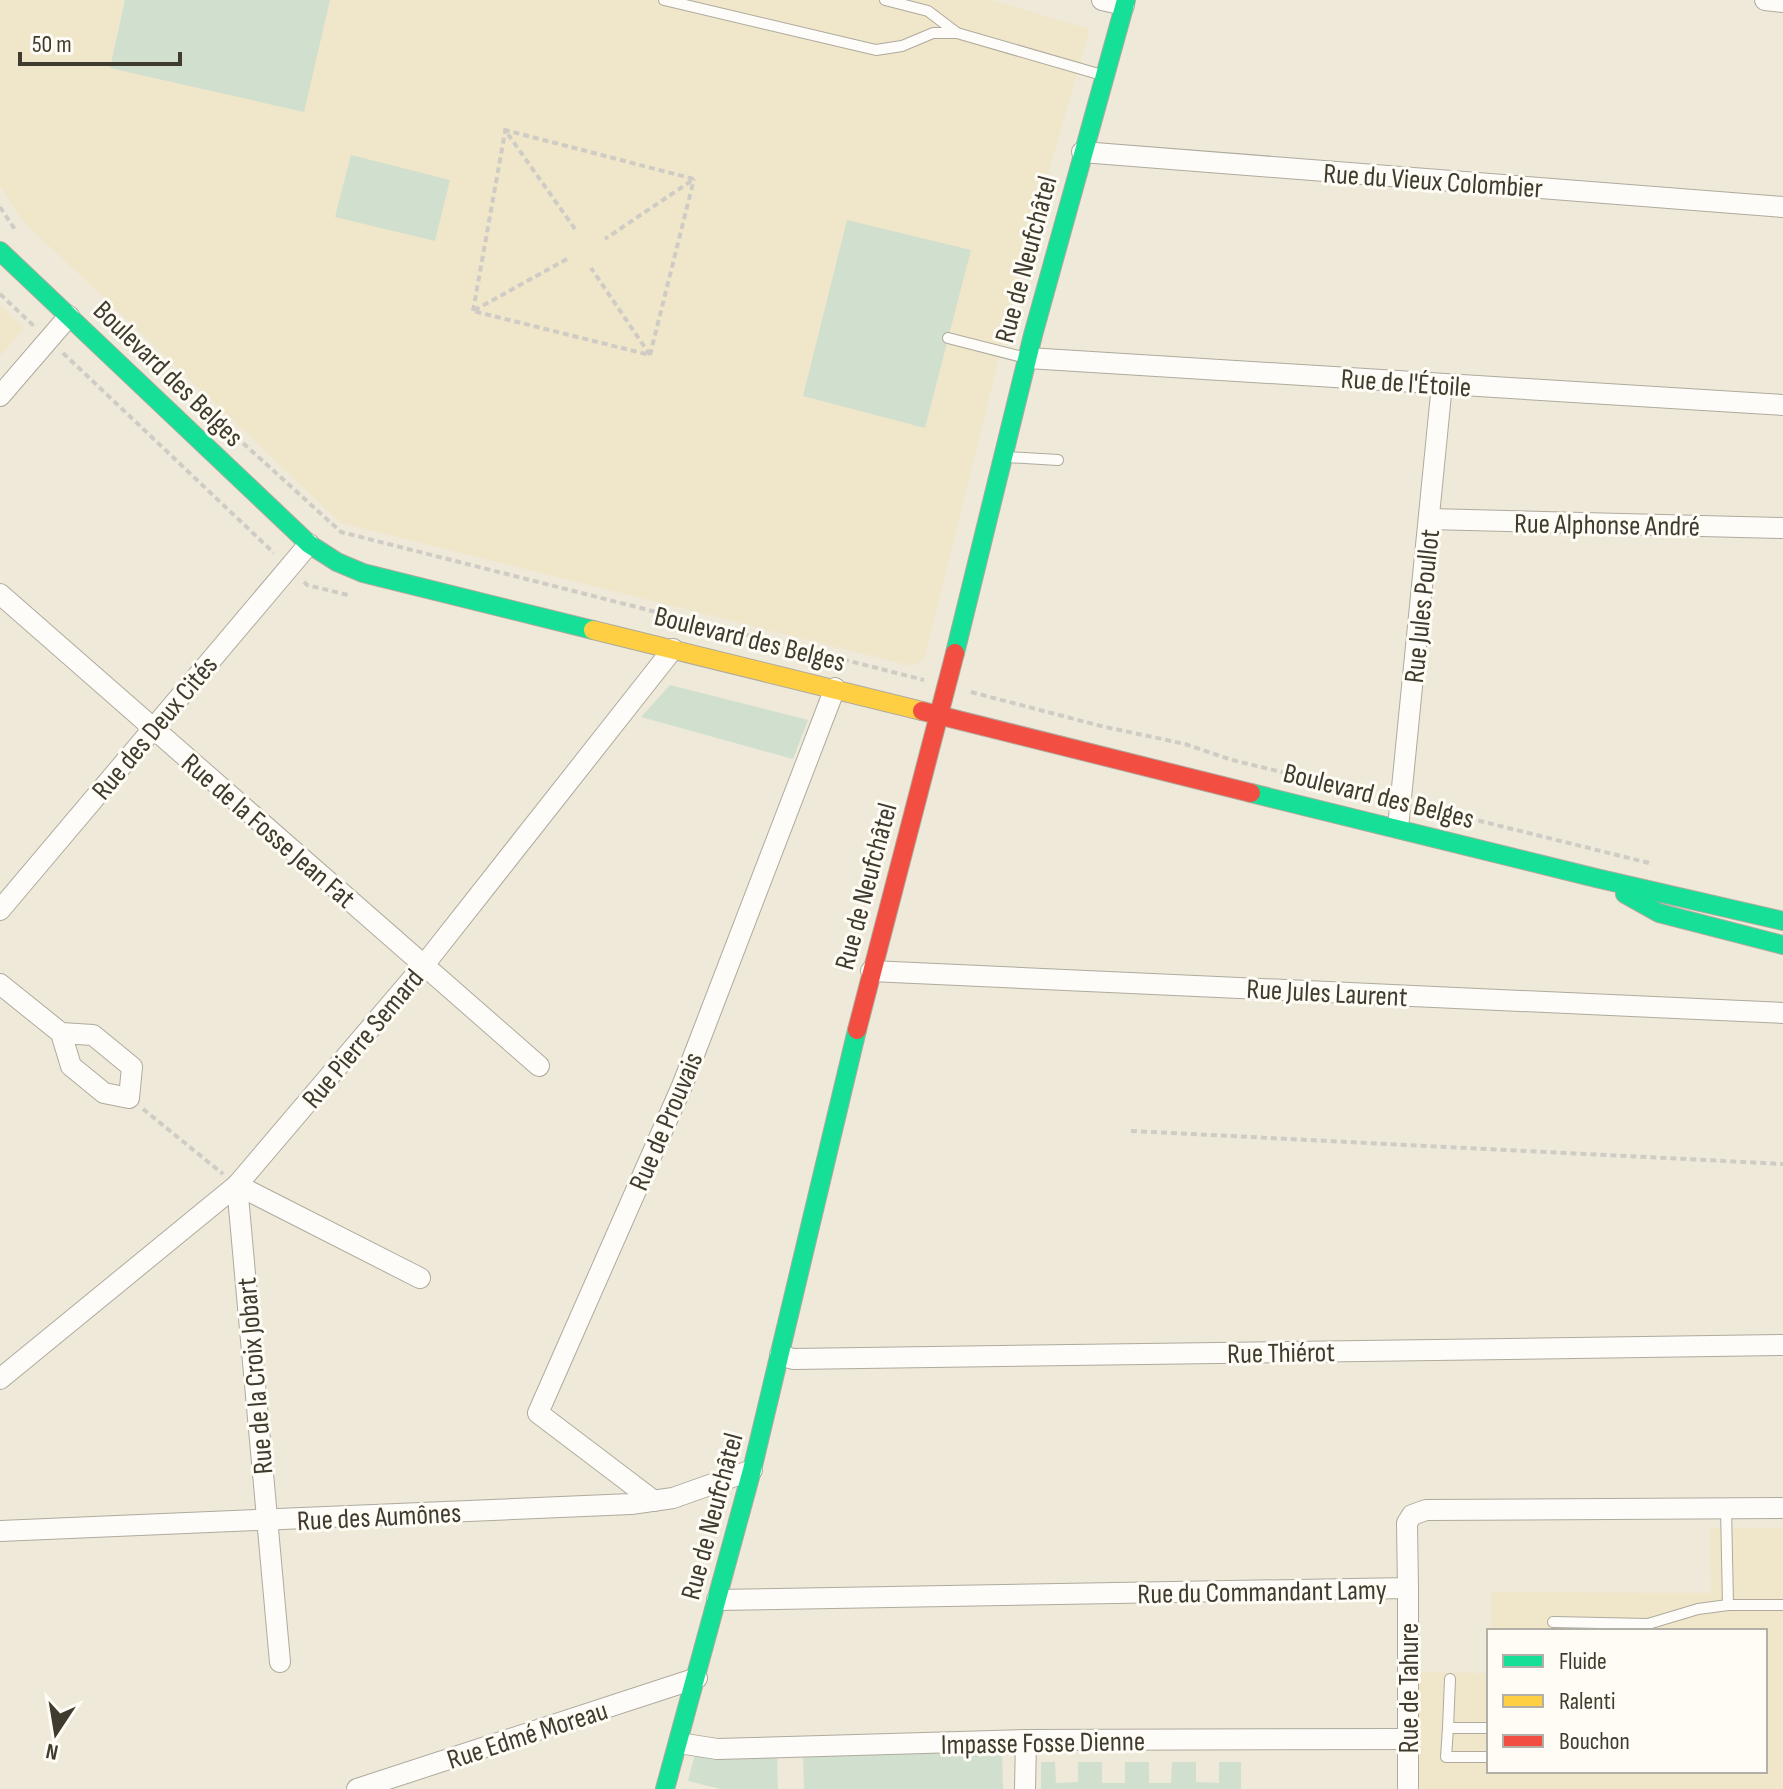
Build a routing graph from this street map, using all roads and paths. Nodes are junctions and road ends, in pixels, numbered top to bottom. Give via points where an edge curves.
1 (664, 0) edge
2 (885, 0) edge
3 (1102, 0) edge
4 (1765, 0) edge
5 (1783, 2) edge
6 (1125, 3) edge
7 (957, 33) junction
8 (1104, 75) junction
9 (505, 130) junction
10 (1082, 152) junction
11 (694, 179) junction
12 (0, 207) edge
13 (1783, 207) edge
14 (575, 229) dead end
15 (24, 238) dead end
16 (605, 239) dead end
17 (0, 251) edge
18 (567, 259) dead end
19 (591, 268) dead end
20 (473, 311) junction
21 (69, 316) junction
22 (948, 338) dead end
23 (650, 355) junction
24 (1028, 358) junction
25 (1442, 384) junction
26 (0, 396) edge
27 (1783, 405) edge
28 (213, 416) dead end
29 (1004, 457) junction
30 (1058, 460) dead end
31 (1430, 519) junction
32 (1783, 528) edge
33 (309, 544) junction
34 (0, 594) edge
35 (673, 649) junction
36 (947, 686) junction
37 (835, 688) junction
38 (940, 714) junction
39 (154, 728) junction
40 (1401, 801) junction
41 (1398, 828) junction
42 (1658, 865) dead end
43 (1596, 878) junction
44 (0, 910) edge
45 (1783, 921) edge
46 (1783, 945) edge
47 (424, 965) junction
48 (871, 971) junction
49 (0, 984) edge
50 (1783, 1013) edge
51 (61, 1033) junction
52 (539, 1066) dead end
53 (129, 1098) junction
54 (1131, 1131) dead end
55 (1783, 1164) edge
56 (237, 1185) junction
57 (420, 1278) dead end
58 (1783, 1345) edge
59 (780, 1355) junction
60 (0, 1379) edge
61 (752, 1470) junction
62 (654, 1501) junction
63 (1726, 1508) junction
64 (1783, 1508) edge
65 (268, 1521) junction
66 (0, 1531) edge
67 (1408, 1588) junction
68 (717, 1600) junction
69 (1728, 1605) junction
70 (1783, 1605) edge
71 (1553, 1622) dead end
72 (1647, 1628) edge
73 (280, 1662) dead end
74 (697, 1678) junction
75 (1450, 1679) dead end
76 (1448, 1728) junction
77 (1487, 1728) edge
78 (1409, 1739) junction
79 (1026, 1740) junction
80 (679, 1743) junction
81 (1487, 1757) edge
82 (357, 1789) edge
83 (665, 1789) edge
84 (1025, 1789) edge
85 (1408, 1789) edge

1 - 7 lane via 876,50 933,33
2 - 7 lane via 928,11
3 - 6 street
4 - 5 street
6 - 8 main road, Rue de Neufchâtel
7 - 8 lane
8 - 10 main road, Rue de Neufchâtel
9 - 11 path
9 - 14 path
9 - 20 path
10 - 13 street, Rue du Vieux Colombier
10 - 24 main road, Rue de Neufchâtel
11 - 16 path
11 - 23 path
12 - 15 path
17 - 21 main road, Boulevard des Belges
18 - 20 path
19 - 23 path
20 - 23 path
21 - 26 street
21 - 33 main road, Boulevard des Belges
22 - 24 lane
24 - 25 street, Rue de l'Étoile
24 - 29 main road, Rue de Neufchâtel
25 - 27 street, Rue de l'Étoile
25 - 31 street, Rue Jules Poullot
28 - 36 path via 341,532
29 - 30 lane
29 - 36 main road, Rue de Neufchâtel
31 - 32 street, Rue Alphonse André
31 - 40 street, Rue Jules Poullot
33 - 35 main road, Boulevard des Belges via 363,573
33 - 39 street, Rue des Deux Cités
34 - 39 street, Rue de la Fosse Jean Fat
35 - 37 main road, Boulevard des Belges
35 - 47 street, Rue Pierre Semard
36 - 38 main road, Rue de Neufchâtel
36 - 40 path
37 - 38 main road, Boulevard des Belges
37 - 62 street, Rue de Prouvais via 682,1086 538,1413
38 - 41 main road, Boulevard des Belges
38 - 48 main road, Rue de Neufchâtel
39 - 44 street, Rue des Deux Cités
39 - 47 street, Rue de la Fosse Jean Fat
40 - 41 street, Rue Jules Poullot
40 - 42 path
41 - 43 main road, Boulevard des Belges
43 - 45 main road, Boulevard des Belges
43 - 46 main road, Boulevard des Belges via 1659,913
47 - 52 street, Rue de la Fosse Jean Fat
47 - 56 street, Rue Pierre Semard
48 - 50 street, Rue Jules Laurent
48 - 59 main road, Rue de Neufchâtel
49 - 51 street
51 - 53 street via 71,1066 104,1093
51 - 53 street via 93,1035 132,1067
53 - 56 path
54 - 55 path
56 - 57 street
56 - 60 street, Rue Pierre Semard
56 - 65 street, Rue de la Croix Jobart
58 - 59 street, Rue Thiérot via 793,1359
59 - 61 main road, Rue de Neufchâtel
61 - 62 street, Rue des Aumônes
61 - 68 main road, Rue de Neufchâtel
62 - 65 street, Rue des Aumônes
63 - 64 street, Rue du Commandant Lamy
63 - 67 street, Rue du Commandant Lamy via 1426,1510 1407,1523
63 - 69 lane
65 - 66 street, Rue des Aumônes
65 - 73 street, Rue de la Croix Jobart
67 - 68 street, Rue du Commandant Lamy
67 - 78 street, Rue de Tahure
68 - 74 main road, Rue de Neufchâtel
69 - 70 lane
69 - 72 lane via 1698,1609
71 - 72 lane
74 - 80 main road, Rue de Neufchâtel
74 - 82 street, Rue Edmé Moreau
75 - 76 lane
76 - 77 lane
76 - 81 lane via 1446,1757
78 - 79 street, Impasse Fosse Dienne
78 - 85 street, Rue de Tahure
79 - 80 street, Impasse Fosse Dienne via 717,1749
79 - 84 street
80 - 83 main road, Rue de Neufchâtel

